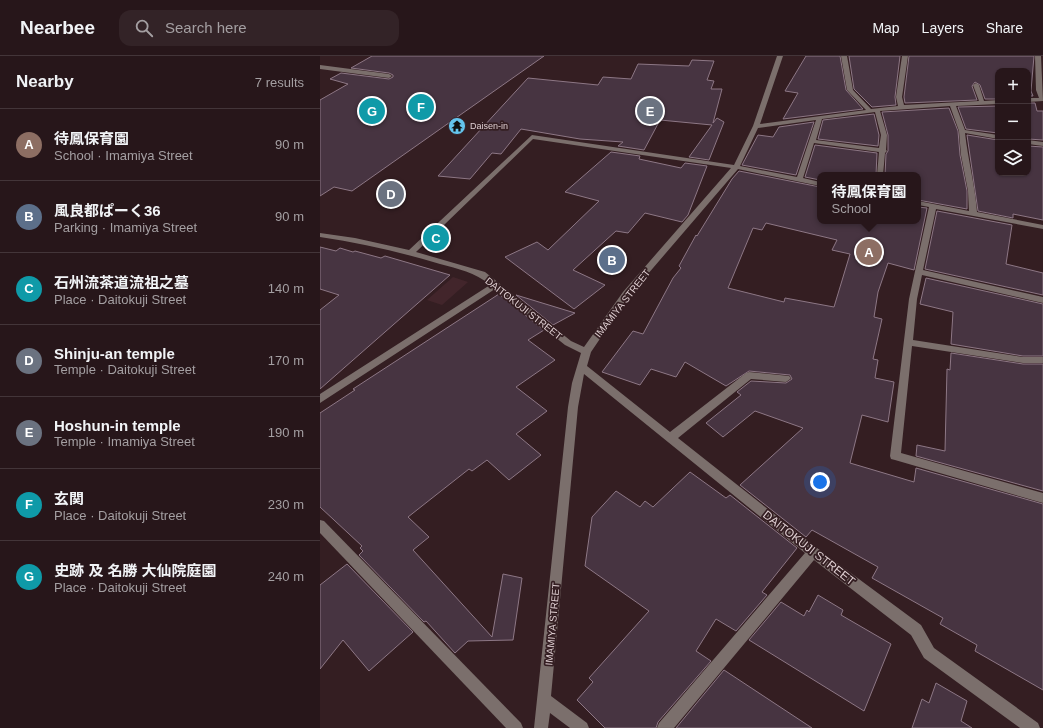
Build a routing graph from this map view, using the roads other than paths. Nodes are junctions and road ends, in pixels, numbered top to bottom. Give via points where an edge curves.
1 (780, 56) edge
2 (844, 56) edge
3 (905, 56) edge
4 (1038, 56) edge
5 (320, 67) edge
6 (389, 76) dead end
7 (976, 85) dead end
8 (1043, 99) edge
9 (1031, 100) edge
10 (995, 102) edge
11 (982, 103) junction
12 (952, 104) junction
13 (901, 107) junction
14 (877, 110) junction
15 (870, 111) junction
16 (820, 117) junction
17 (756, 126) junction
18 (962, 132) junction
19 (995, 137) edge
20 (812, 141) junction
21 (1031, 142) edge
22 (1043, 144) edge
23 (884, 151) junction
24 (736, 167) junction
25 (880, 172) edge
26 (799, 180) junction
27 (817, 183) edge
28 (921, 204) edge
29 (933, 206) junction
30 (973, 213) junction
31 (1043, 227) edge
32 (320, 236) edge
33 (411, 253) junction
34 (919, 272) junction
35 (495, 285) junction
36 (1043, 300) edge
37 (908, 342) junction
38 (586, 352) junction
39 (1043, 360) edge
40 (582, 367) junction
41 (786, 378) dead end
42 (320, 399) edge
43 (671, 437) junction
44 (1043, 498) edge
45 (320, 525) edge
46 (813, 552) junction
47 (545, 700) junction
48 (516, 728) edge
49 (541, 728) edge
50 (582, 728) edge
51 (664, 728) edge
52 (1033, 728) edge

1 - 17 street, IMAMIYA STREET
2 - 15 street via 850,90
3 - 13 street via 899,97
4 - 8 street via 1039,90
5 - 6 street
7 - 11 street
8 - 9 street
10 - 11 street
11 - 12 street
12 - 13 street
12 - 18 street
13 - 14 street
14 - 15 street
14 - 23 street via 884,135
15 - 16 street
16 - 17 street
16 - 20 street
17 - 24 street, IMAMIYA STREET
18 - 19 street
18 - 30 street
20 - 23 street
20 - 26 street
21 - 22 street
23 - 25 street
24 - 26 street
24 - 33 street via 532,137
24 - 38 street, IMAMIYA STREET via 626,294
26 - 27 street
28 - 29 street
29 - 30 street
29 - 34 street
30 - 31 street
32 - 33 street, DAITOKUJI STREET via 354,240
33 - 35 street, DAITOKUJI STREET via 482,274
34 - 36 street
34 - 37 street
35 - 38 street, DAITOKUJI STREET via 568,343
35 - 42 street
37 - 39 street via 1023,360
37 - 44 street via 895,456
38 - 40 street, IMAMIYA STREET
40 - 43 street, DAITOKUJI STREET
40 - 47 street, IMAMIYA STREET via 573,407
41 - 43 street via 749,375
43 - 46 street, DAITOKUJI STREET
45 - 48 street
46 - 51 street
46 - 52 street, DAITOKUJI STREET via 916,630 929,653
47 - 49 street, IMAMIYA STREET
47 - 50 street

